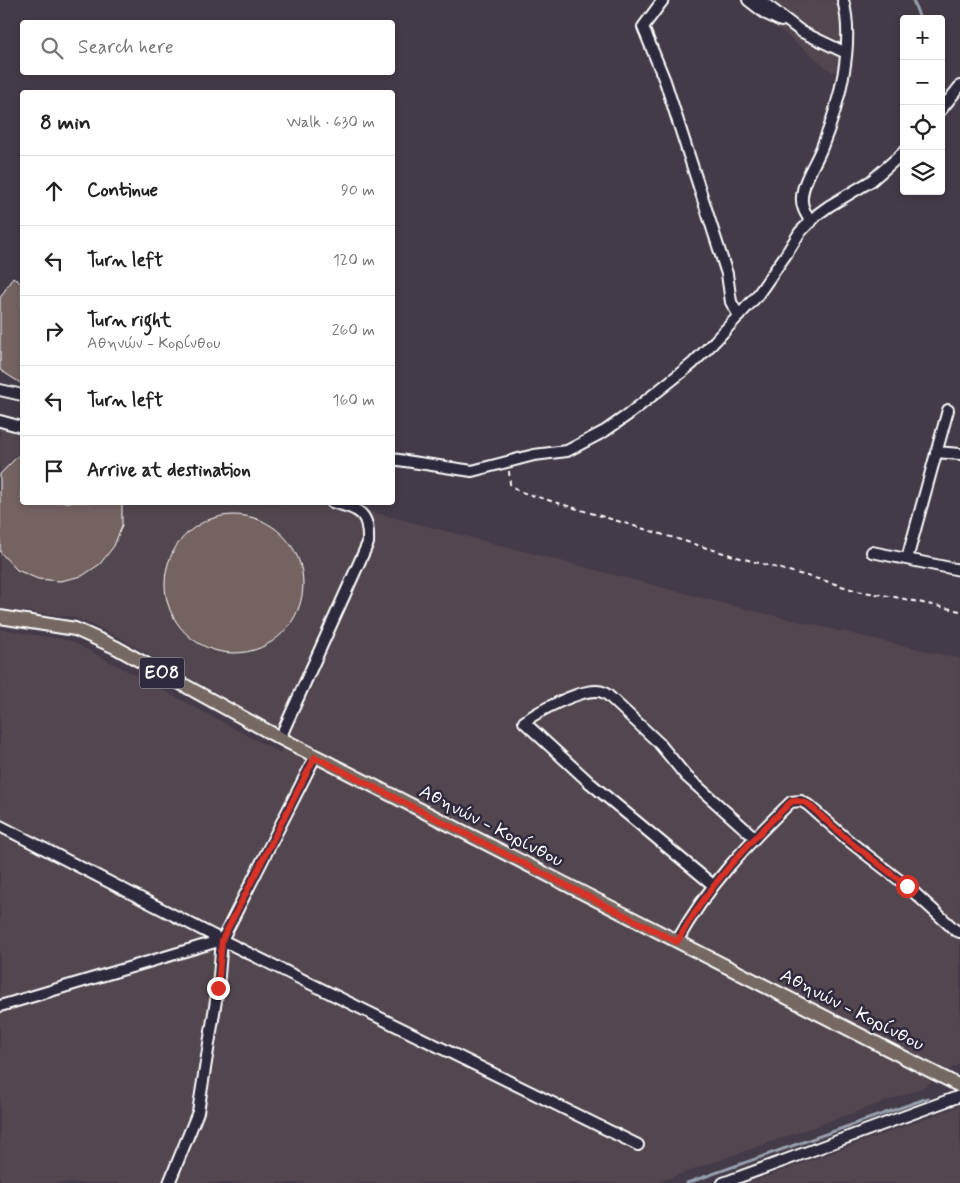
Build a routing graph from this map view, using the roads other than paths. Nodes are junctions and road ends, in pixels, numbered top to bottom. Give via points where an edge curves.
1 (662, 0) edge
2 (748, 0) edge
3 (760, 0) edge
4 (843, 0) edge
5 (802, 32) junction
6 (846, 52) junction
7 (960, 86) edge
8 (945, 105) edge
9 (900, 156) edge
10 (811, 222) junction
11 (739, 316) junction
12 (0, 390) edge
13 (20, 395) edge
14 (948, 410) dead end
15 (0, 421) edge
16 (20, 426) edge
17 (936, 452) junction
18 (960, 454) edge
19 (395, 459) edge
20 (342, 505) edge
21 (872, 552) dead end
22 (906, 558) junction
23 (960, 570) edge
24 (0, 617) edge
25 (280, 738) junction
26 (315, 757) junction
27 (0, 826) edge
28 (754, 837) junction
29 (713, 885) junction
30 (960, 932) edge
31 (222, 940) junction
32 (677, 942) junction
33 (0, 1006) edge
34 (960, 1086) edge
35 (960, 1096) edge
36 (638, 1145) dead end
37 (756, 1171) junction
38 (169, 1183) edge
39 (723, 1183) edge
40 (742, 1183) edge

1 - 11 street via 643,27 666,81 727,274 730,302
2 - 5 street via 766,14
3 - 5 street
4 - 6 street via 847,24
5 - 6 street
6 - 10 street via 830,127 801,198
7 - 8 street
9 - 10 street via 881,174 829,206
10 - 11 street via 800,232 773,274
11 - 19 street via 692,364 630,414 567,452 534,455 472,471
12 - 13 street
14 - 17 street
15 - 16 street
17 - 18 street
17 - 22 street
20 - 25 street via 367,519 368,543
21 - 22 street
22 - 23 street
24 - 25 main road, Αθηνών - Κορίνθου / ΕΟ8 via 75,629 115,647
25 - 26 main road, Αθηνών - Κορίνθου / ΕΟ8
26 - 31 street
26 - 32 main road, Αθηνών - Κορίνθου / ΕΟ8
27 - 31 street
28 - 29 street
28 - 29 street via 686,776 659,743 604,692 591,692 560,701 524,722 590,783
28 - 30 street via 791,802 805,802
29 - 32 street
31 - 33 street
31 - 36 street
31 - 38 street via 218,988 198,1112
32 - 34 main road, Αθηνών - Κορίνθου / ΕΟ8
35 - 37 street
37 - 39 street
37 - 40 street

